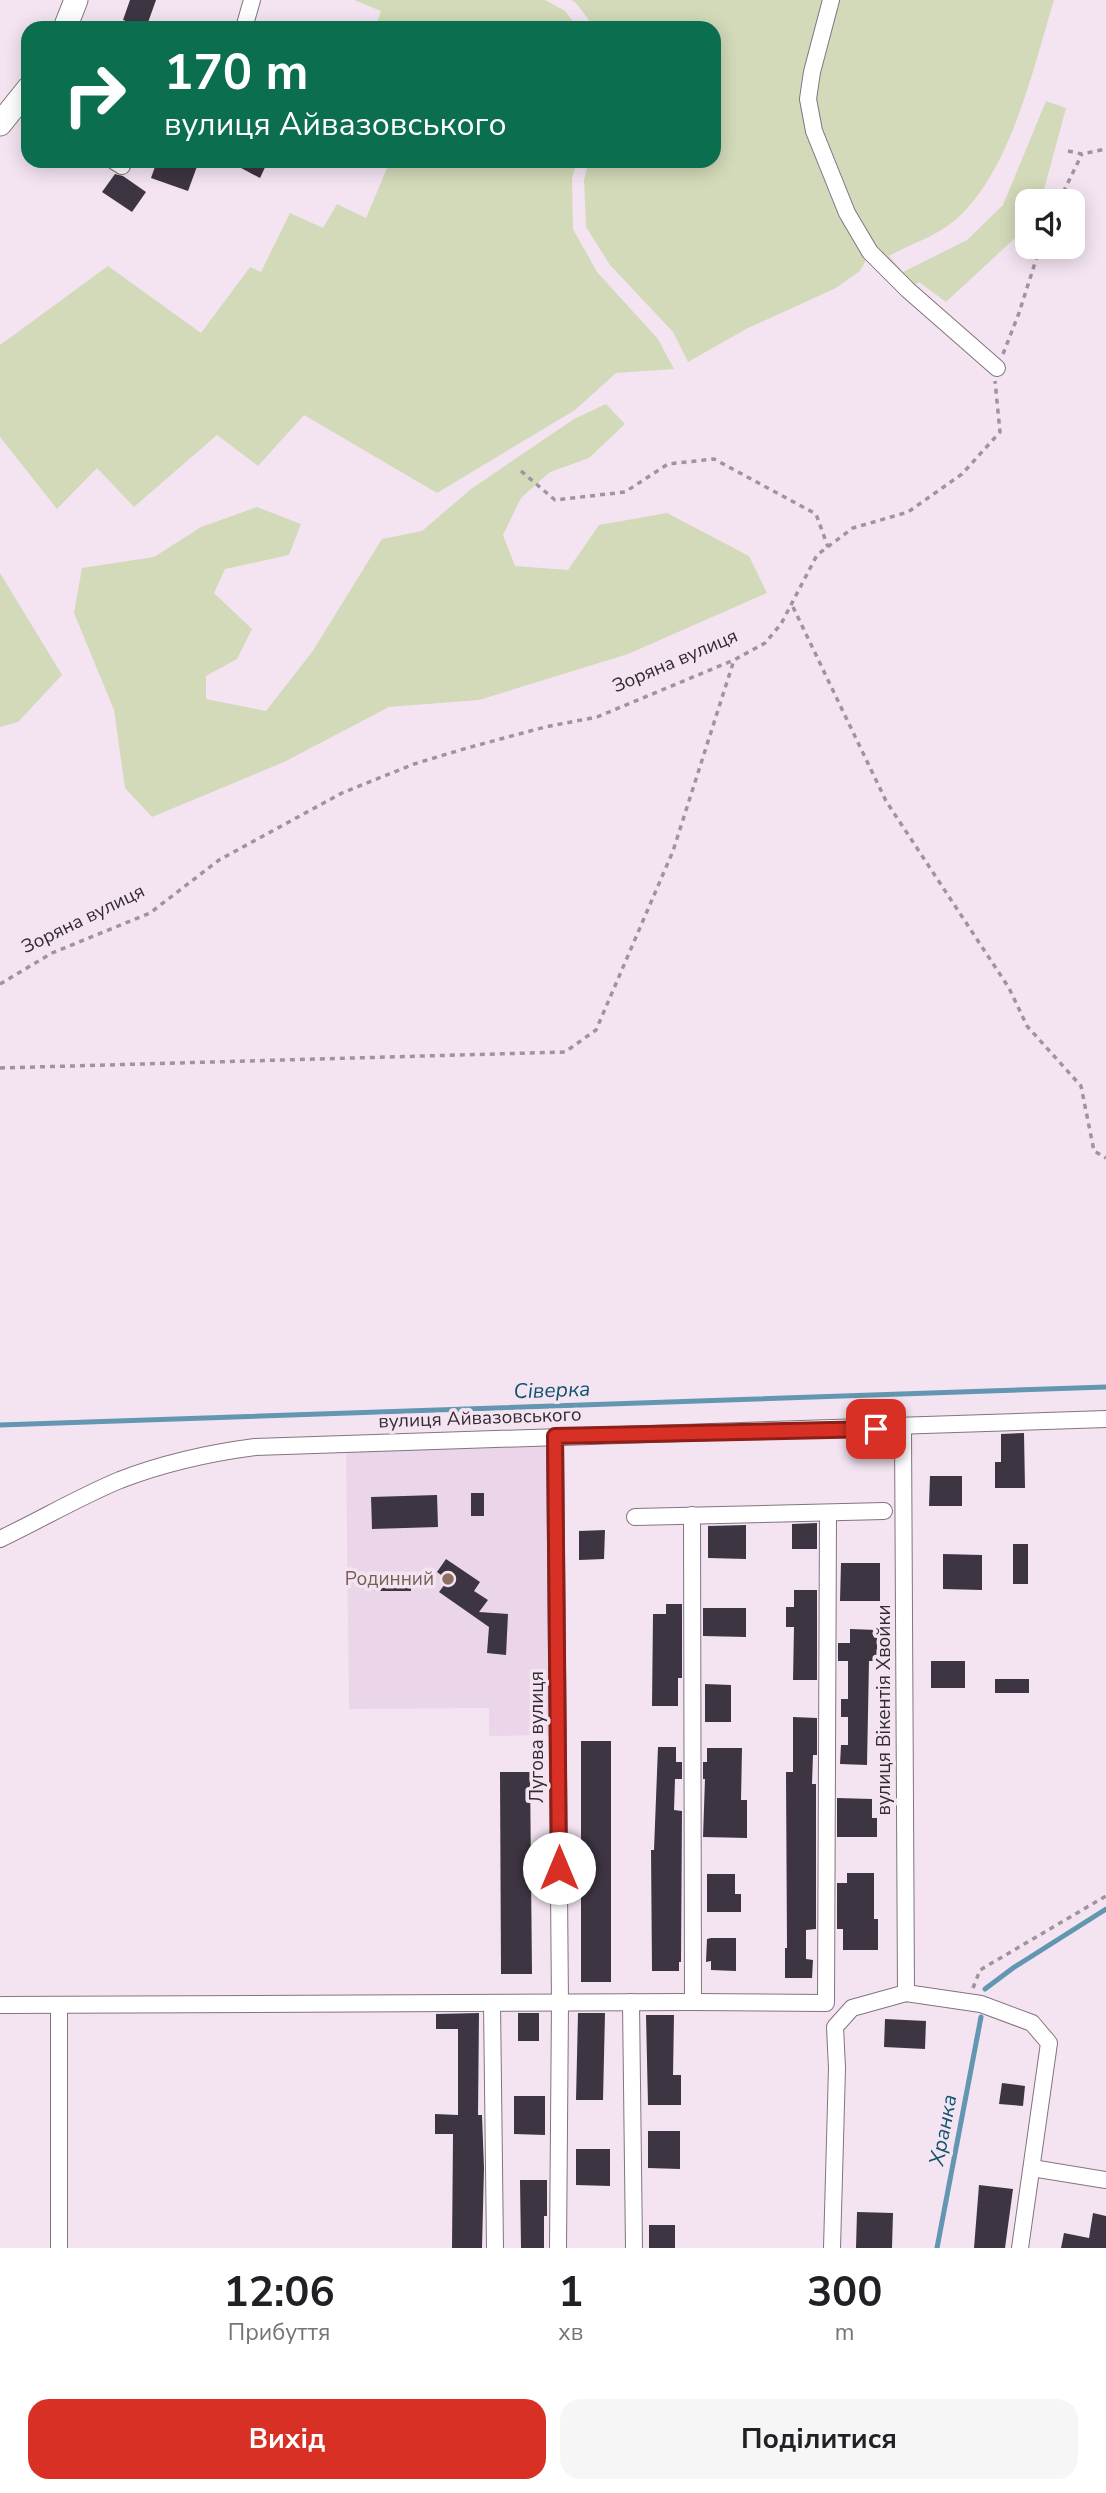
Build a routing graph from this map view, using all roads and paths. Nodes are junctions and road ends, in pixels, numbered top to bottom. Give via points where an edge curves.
1 (76, 0) edge
2 (252, 0) edge
3 (831, 0) edge
4 (68, 21) edge
5 (246, 21) edge
6 (21, 102) edge
7 (0, 124) edge
8 (1106, 149) edge
9 (1068, 151) dead end
10 (1082, 154) junction
11 (1065, 189) edge
12 (1036, 259) edge
13 (997, 368) junction
14 (521, 471) dead end
15 (828, 547) junction
16 (792, 606) junction
17 (734, 660) junction
18 (0, 984) edge
19 (0, 1068) edge
20 (1106, 1158) edge
21 (1106, 1419) edge
22 (903, 1428) junction
23 (555, 1436) junction
24 (884, 1511) dead end
25 (828, 1513) junction
26 (692, 1515) junction
27 (635, 1517) dead end
28 (0, 1539) edge
29 (1106, 1896) edge
30 (906, 1993) junction
31 (631, 2002) junction
32 (693, 2002) junction
33 (967, 2002) junction
34 (492, 2003) junction
35 (559, 2003) junction
36 (2, 2005) dead end
37 (59, 2005) junction
38 (1032, 2168) junction
39 (1106, 2180) edge
40 (60, 2248) edge
41 (495, 2248) edge
42 (558, 2248) edge
43 (634, 2248) edge
44 (832, 2248) edge
45 (1020, 2248) edge

1 - 4 street
2 - 5 street
3 - 13 street via 808,99 814,131 847,213 870,252 888,271
6 - 7 street
8 - 10 path
9 - 10 path
10 - 11 path
12 - 13 path
13 - 15 path, Зоряна вулиця via 1000,432 962,474 908,512 853,528
14 - 15 path via 555,500 625,492 668,464 714,459 816,514
15 - 16 path, Зоряна вулиця via 817,555
16 - 17 path, Зоряна вулиця via 765,643
16 - 20 path via 886,801 1009,988 1027,1026 1081,1086 1094,1151
17 - 18 path, Зоряна вулиця via 597,717 467,748 342,793 219,859 150,913 52,954
17 - 19 path via 673,851 596,1030 565,1052
21 - 22 street, вулиця Айвазовського
22 - 23 street, вулиця Айвазовського
22 - 30 street, вулиця Вікентія Хвойки
23 - 28 street, вулиця Айвазовського via 256,1447 209,1453 118,1481
23 - 35 street, Лугова вулиця
24 - 25 street
25 - 26 street
25 - 32 street via 825,2003
26 - 27 street
26 - 32 street
29 - 33 path via 980,1970
30 - 33 street
30 - 44 street via 852,2008 835,2027
31 - 32 street
31 - 35 street
31 - 43 street
33 - 38 street via 1032,2023 1049,2043
34 - 35 street
34 - 37 street
34 - 41 street
35 - 42 street, Лугова вулиця
36 - 37 street
37 - 40 street
38 - 39 street
38 - 45 street

